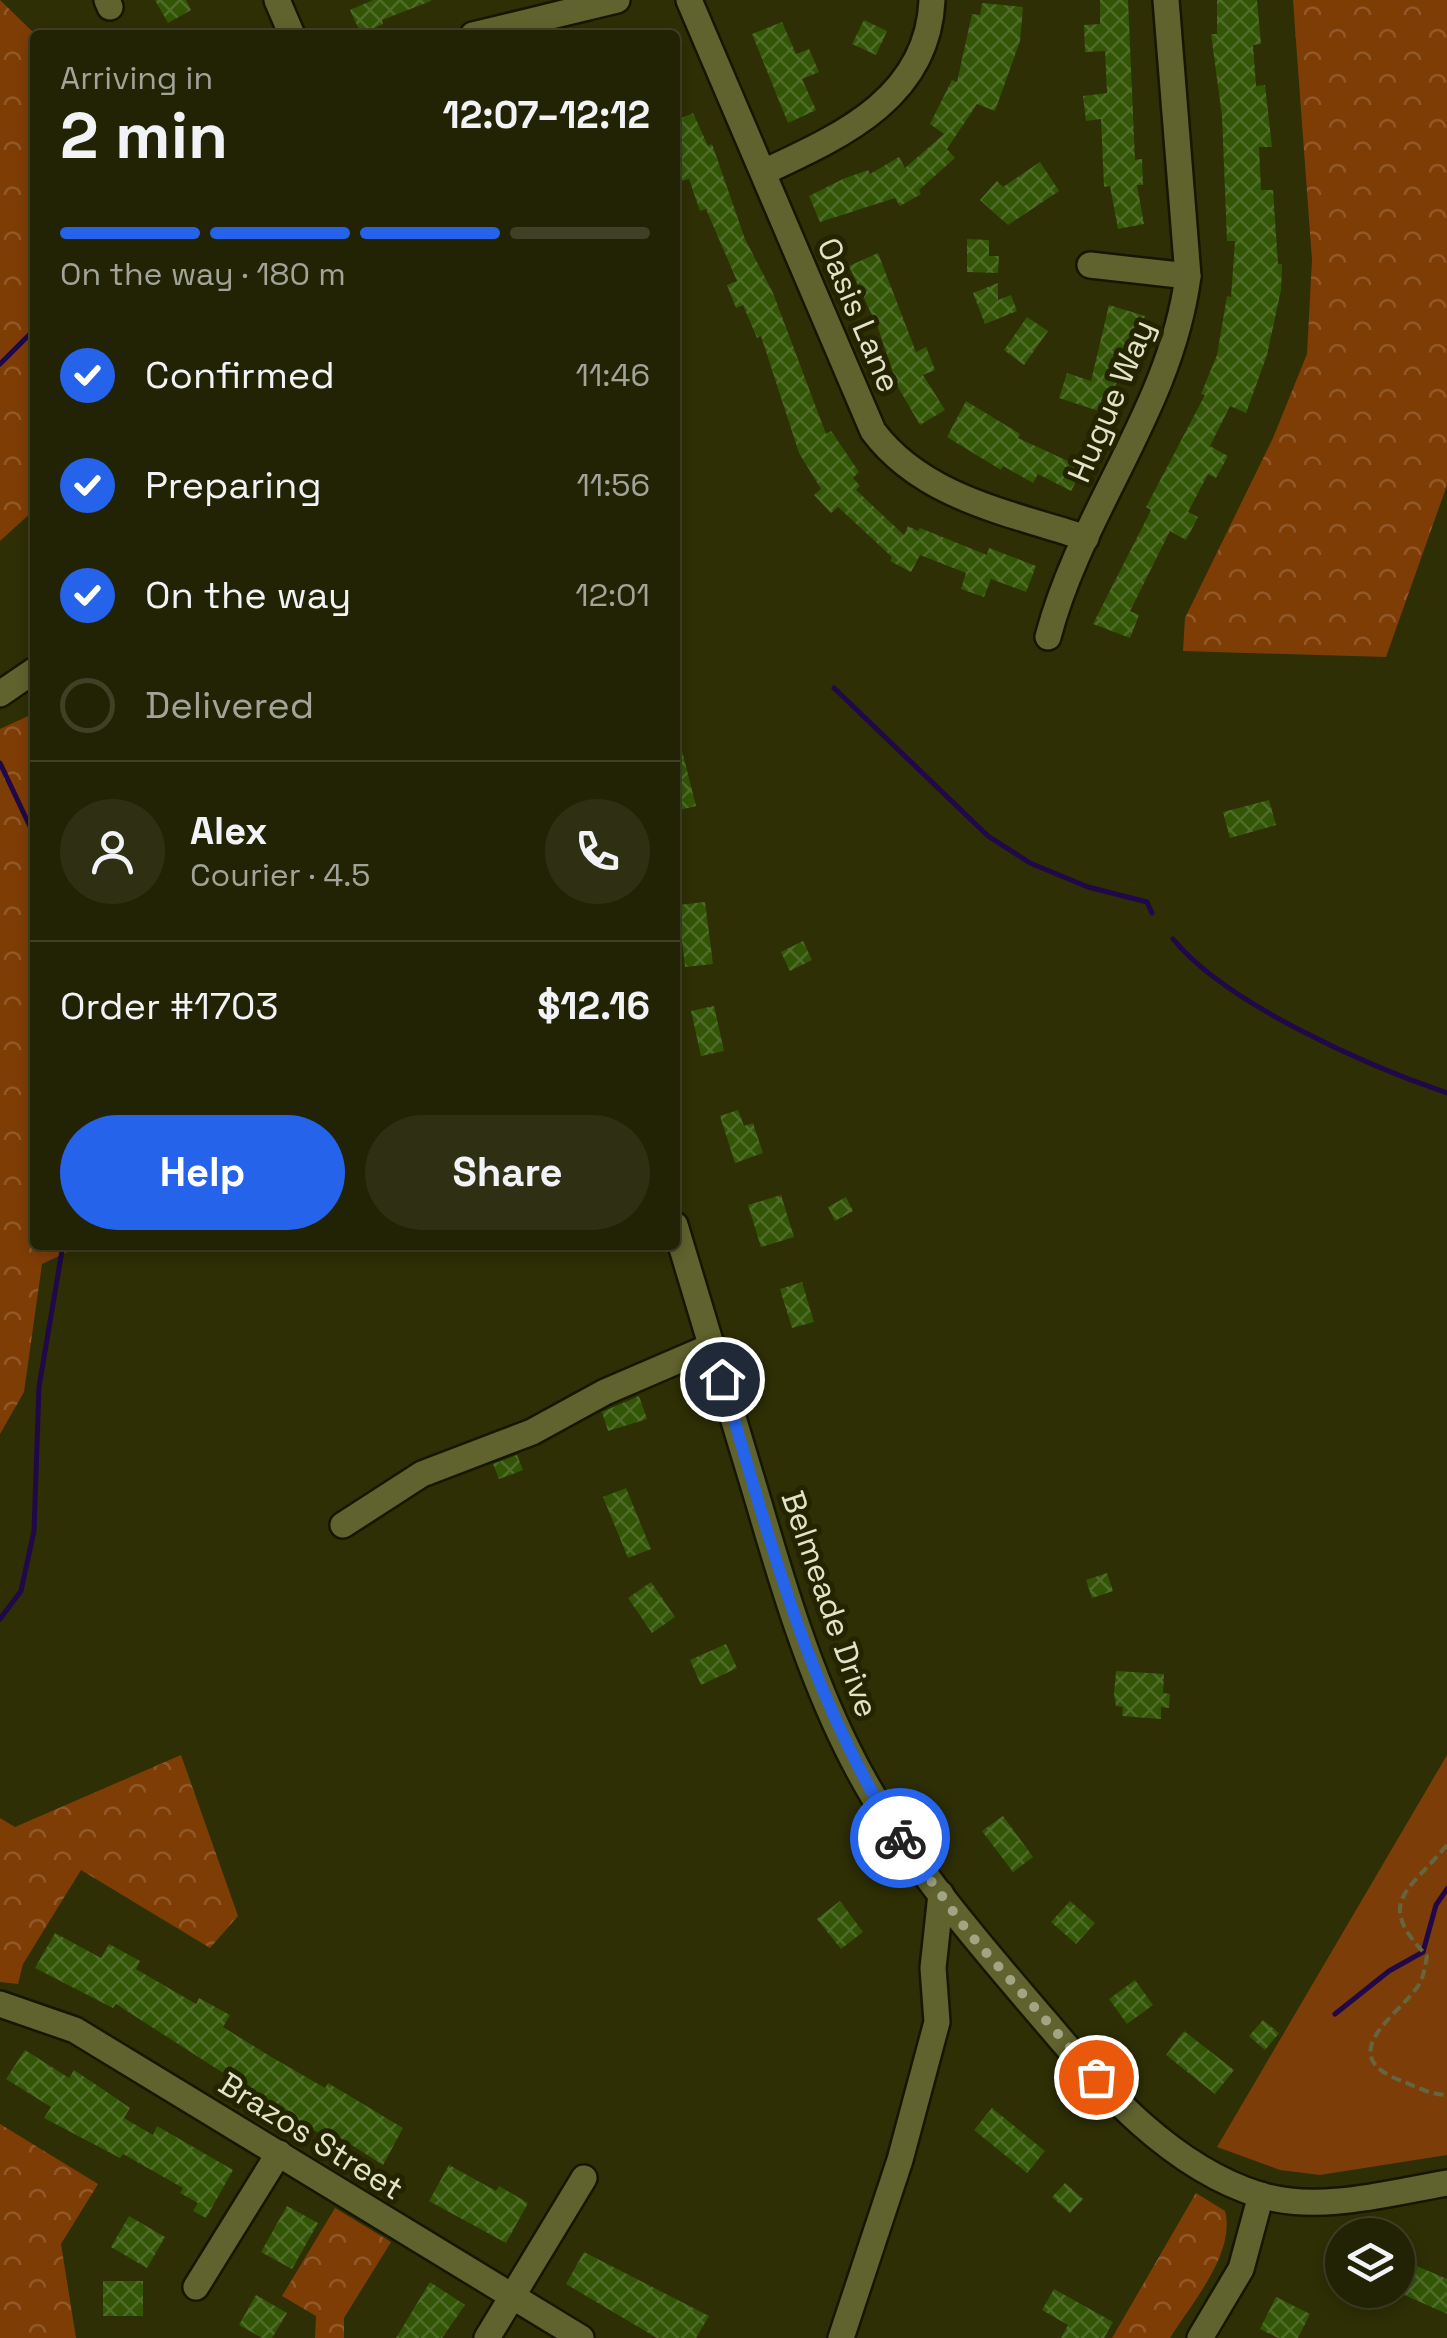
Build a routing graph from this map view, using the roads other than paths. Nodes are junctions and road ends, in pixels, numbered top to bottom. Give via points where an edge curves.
1 (277, 0) edge
2 (617, 0) edge
3 (688, 0) edge
4 (932, 0) edge
5 (1166, 0) edge
6 (290, 30) edge
7 (494, 30) edge
8 (764, 172) junction
9 (1090, 264) dead end
10 (1188, 276) junction
11 (1086, 538) junction
12 (1048, 637) dead end
13 (30, 673) edge
14 (0, 694) edge
15 (680, 1241) edge
16 (712, 1346) junction
17 (343, 1525) dead end
18 (941, 1894) junction
19 (0, 2004) edge
20 (278, 2153) junction
21 (584, 2178) dead end
22 (1447, 2182) edge
23 (1261, 2195) junction
24 (196, 2287) dead end
25 (510, 2297) junction
26 (487, 2338) edge
27 (581, 2338) edge
28 (841, 2338) edge
29 (1200, 2338) edge

1 - 6 street
2 - 7 street
3 - 8 street, Oasis Lane
4 - 8 street via 920,53 889,100 847,133
5 - 10 street, Hugue Way
8 - 11 street, Oasis Lane via 855,396 890,454 942,489
9 - 10 street
10 - 11 street, Hugue Way via 1166,370
11 - 12 street, Hugue Way
13 - 14 street
15 - 16 street, Belmeade Drive
16 - 17 street via 532,1432 422,1474
16 - 18 street, Belmeade Drive via 812,1666 846,1748
18 - 23 street, Belmeade Drive via 1072,2053 1151,2131 1211,2174
18 - 28 street via 933,1968 937,2022
19 - 20 street, Brazos Street via 75,2030
20 - 24 street
20 - 25 street, Brazos Street
21 - 25 street
22 - 23 street, Belmeade Drive via 1320,2202
23 - 29 street via 1242,2269
25 - 26 street
25 - 27 street, Brazos Street

